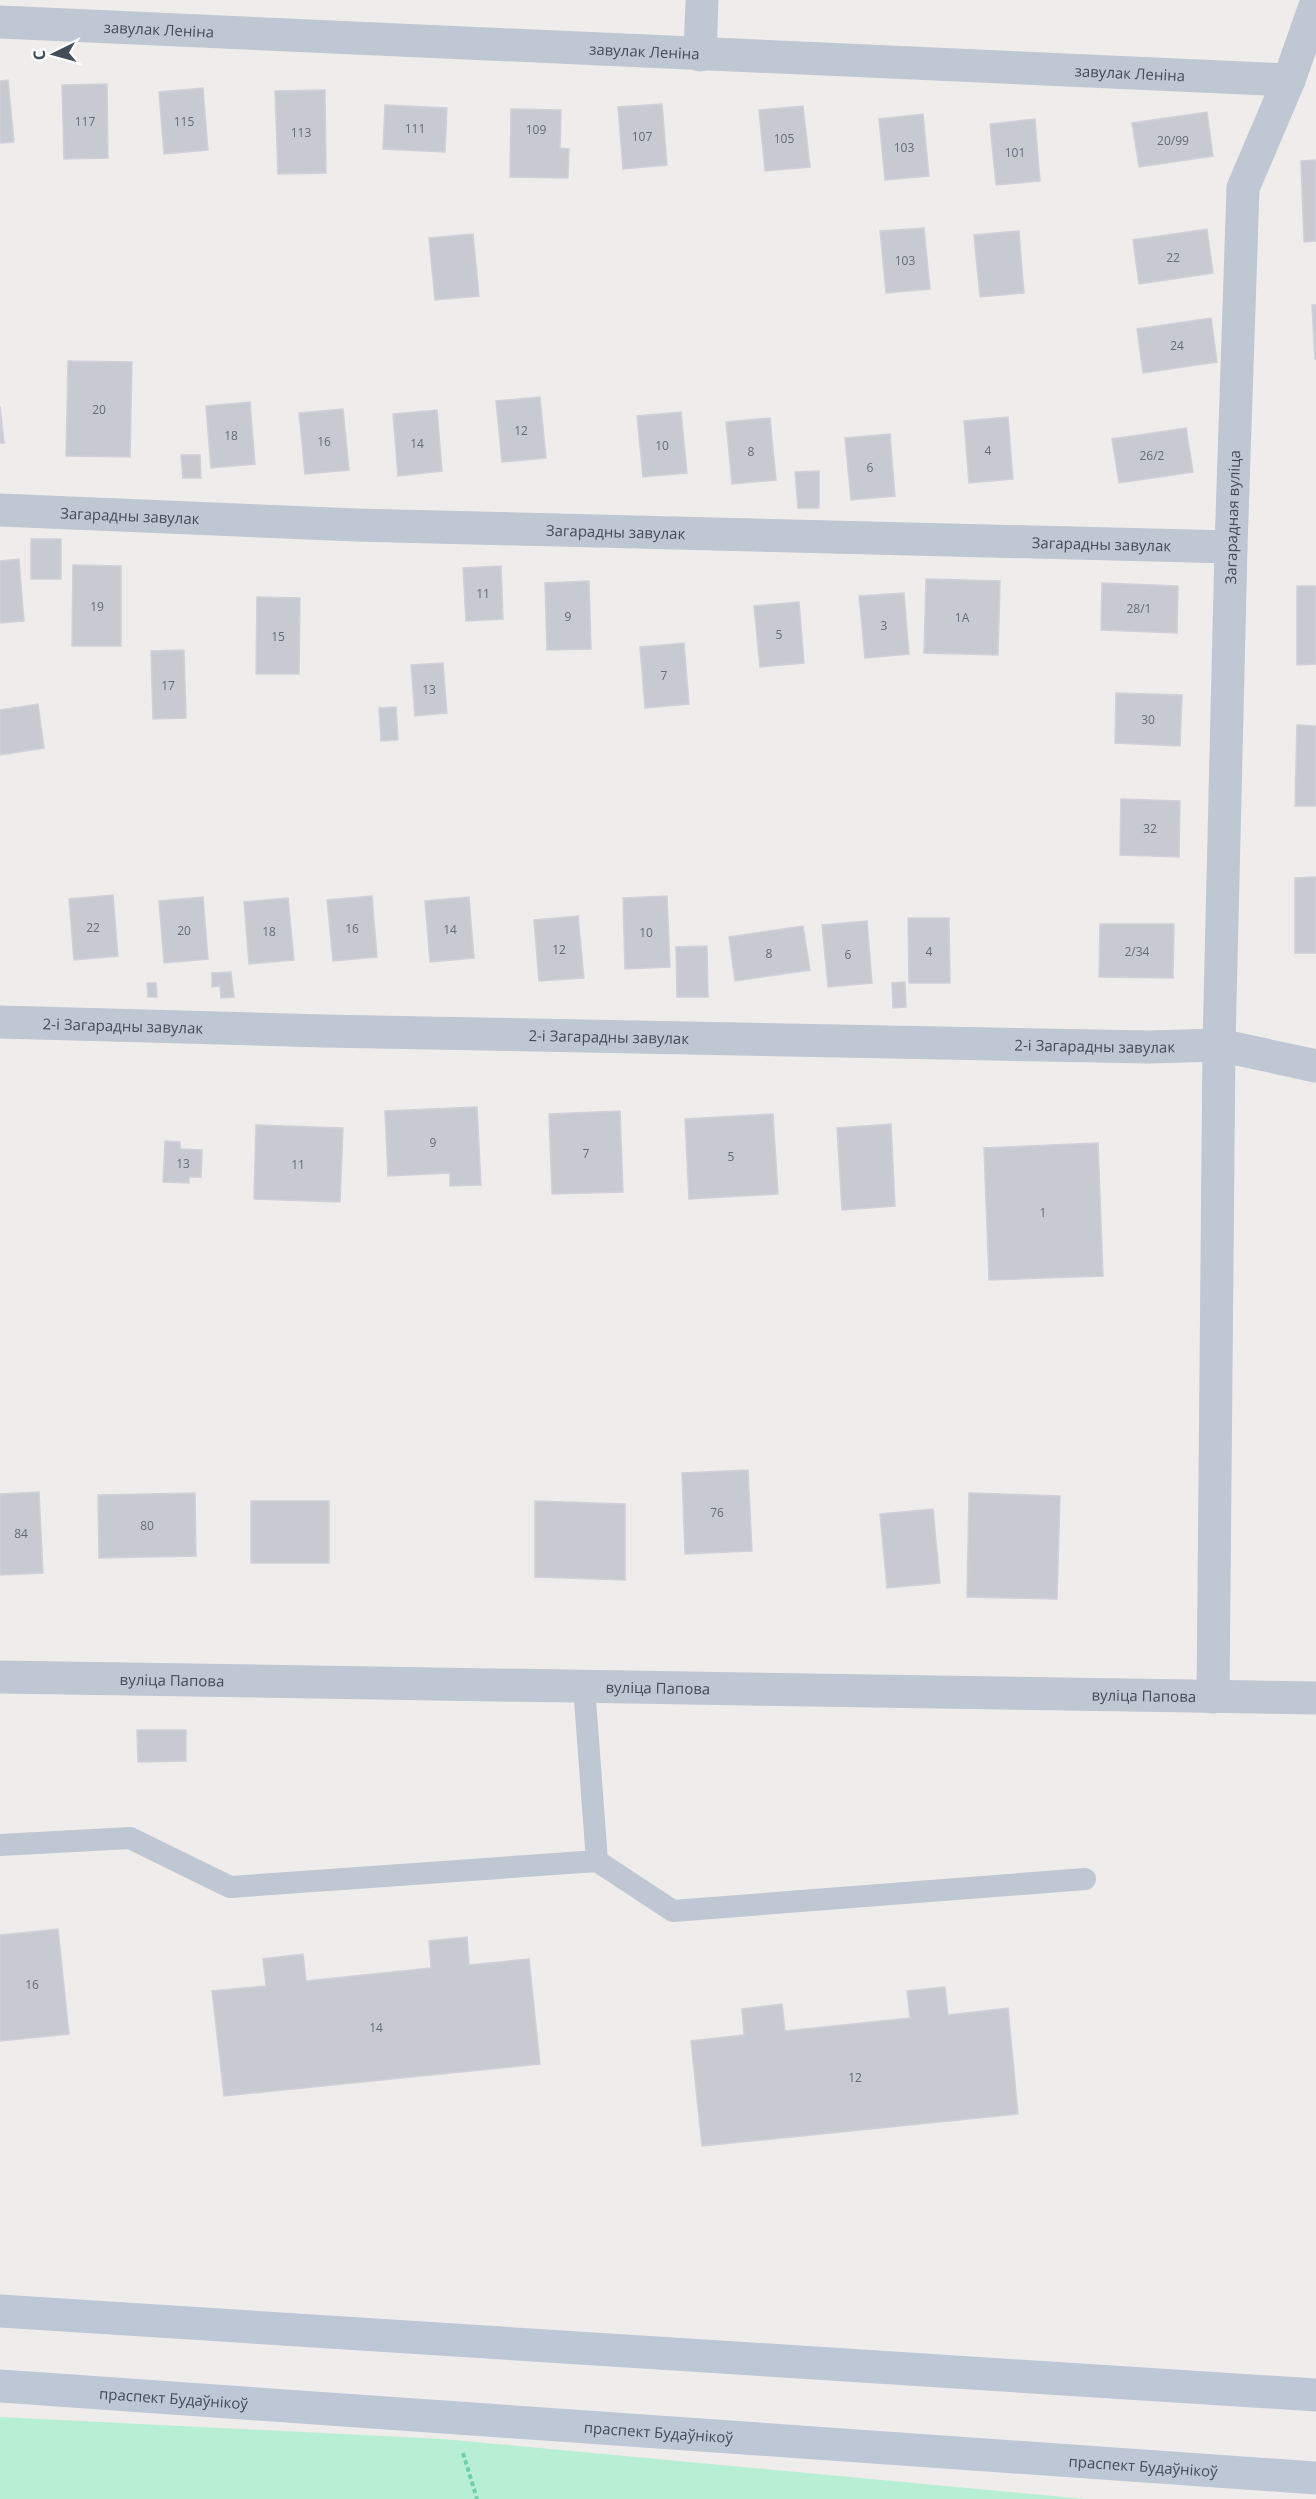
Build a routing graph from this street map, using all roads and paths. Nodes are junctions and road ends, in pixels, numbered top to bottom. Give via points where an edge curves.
1 (702, 0) edge
2 (1316, 3) edge
3 (0, 22) edge
4 (700, 55) junction
5 (1289, 80) junction
6 (0, 510) edge
7 (1231, 547) junction
8 (0, 1022) edge
9 (1219, 1046) junction
10 (1316, 1066) edge
11 (0, 1677) edge
12 (584, 1686) junction
13 (1213, 1696) junction
14 (1316, 1698) edge
15 (0, 1845) edge
16 (597, 1861) junction
17 (1085, 1879) dead end
18 (0, 2311) edge
19 (0, 2386) edge
20 (1316, 2395) edge
21 (460, 2442) dead end
22 (1316, 2478) edge
23 (477, 2499) edge

1 - 4 street
2 - 5 street, Загарадная вуліца
3 - 4 street, завулак Леніна
4 - 5 street, завулак Леніна
5 - 7 street, Загарадная вуліца via 1243,188
6 - 7 street, Загарадны завулак via 356,525
7 - 9 street, Загарадная вуліца
8 - 9 street, 2-і Загарадны завулак via 455,1034
9 - 10 street, 2-і Загарадны завулак
9 - 13 street, Загарадная вуліца
11 - 12 street, вуліца Папова
12 - 13 street, вуліца Папова
12 - 16 lane
13 - 14 street, вуліца Папова
15 - 16 lane via 130,1838 230,1887
16 - 17 lane via 673,1911
18 - 20 main road
19 - 22 main road, праспект Будаўнікоў
21 - 23 path

